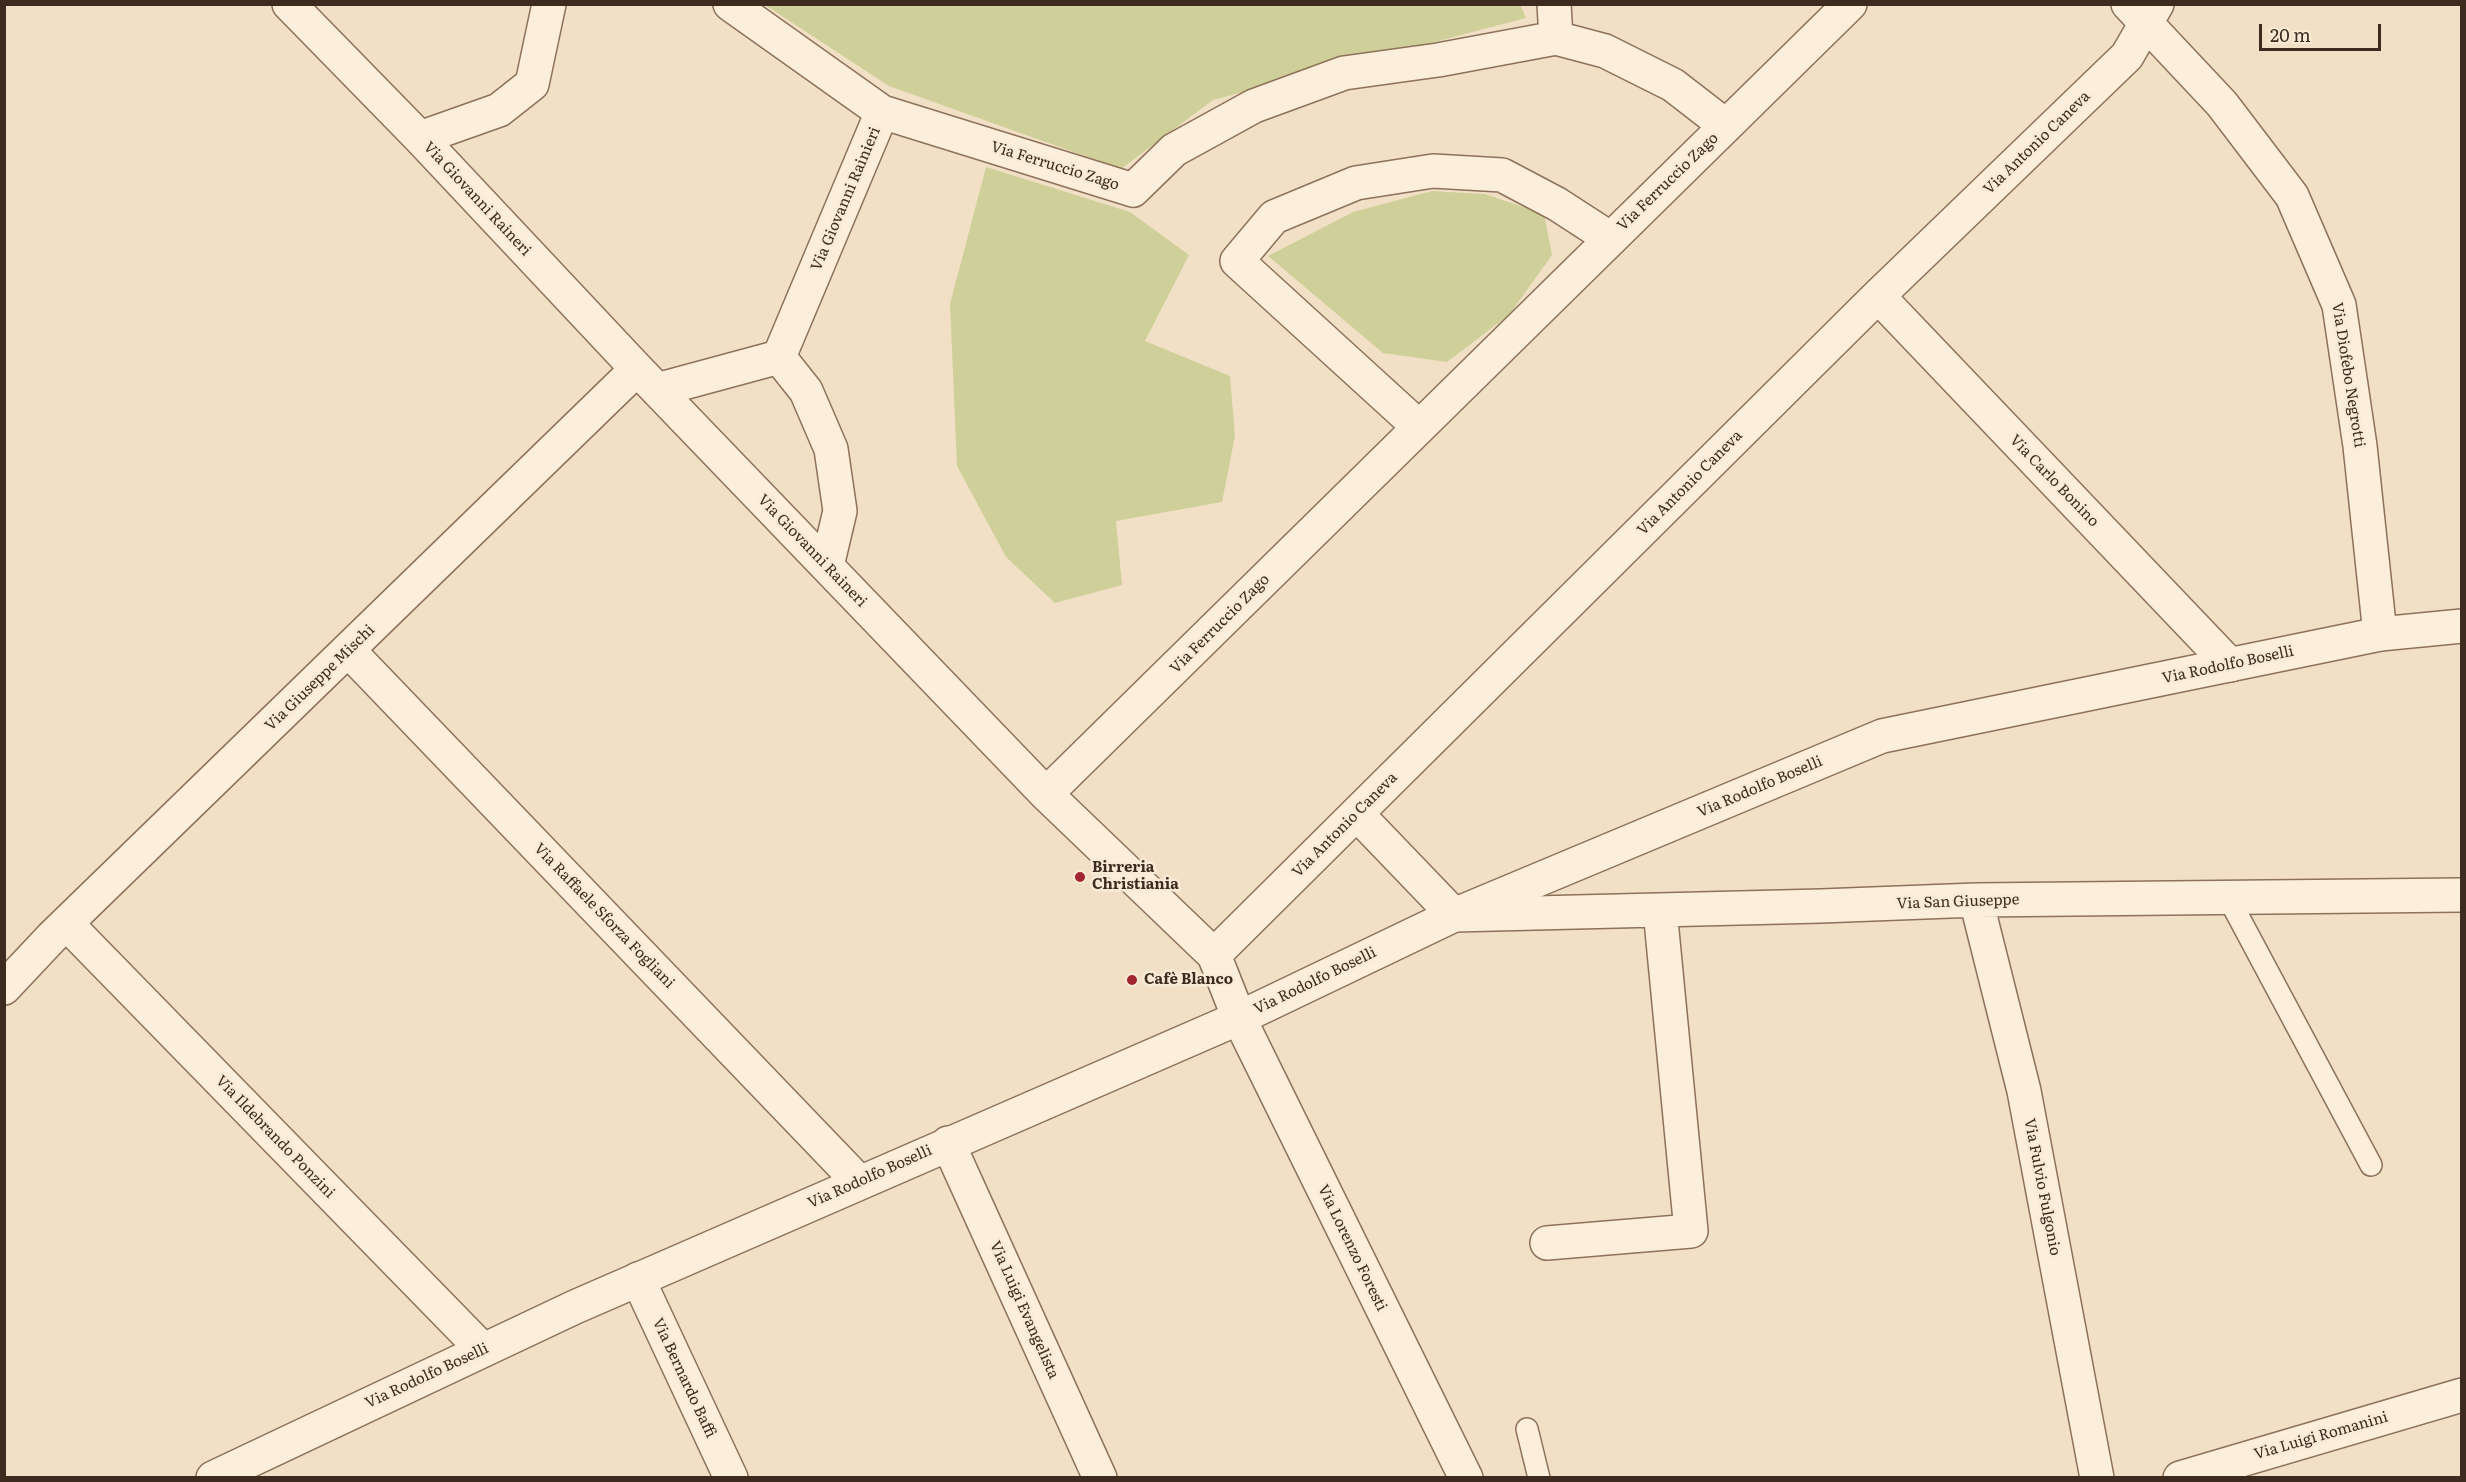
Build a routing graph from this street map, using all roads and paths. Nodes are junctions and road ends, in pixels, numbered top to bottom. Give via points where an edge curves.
1 (289, 4) edge
2 (549, 4) edge
3 (730, 4) edge
4 (1554, 4) edge
5 (1849, 5) edge
6 (2144, 11) edge
7 (1556, 38) junction
8 (882, 112) junction
9 (1726, 126) junction
10 (420, 138) junction
11 (1611, 239) junction
12 (1878, 296) junction
13 (779, 357) junction
14 (647, 379) junction
15 (1419, 428) junction
16 (827, 566) junction
17 (2462, 626) edge
18 (2380, 634) junction
19 (349, 651) junction
20 (2230, 665) junction
21 (1046, 794) junction
22 (1357, 813) junction
23 (2462, 895) edge
24 (2229, 899) junction
25 (1976, 900) junction
26 (1660, 910) junction
27 (1454, 915) junction
28 (67, 924) junction
29 (1214, 955) junction
30 (4, 988) edge
31 (1239, 1018) junction
32 (948, 1143) junction
33 (2371, 1165) dead end
34 (860, 1182) junction
35 (1546, 1243) dead end
36 (638, 1279) junction
37 (483, 1350) junction
38 (2462, 1395) edge
39 (1527, 1429) dead end
40 (213, 1478) edge
41 (730, 1478) edge
42 (1100, 1478) edge
43 (1466, 1478) edge
44 (1539, 1478) edge
45 (2097, 1478) edge
46 (2180, 1478) edge

1 - 10 street, Via Giovanni Raineri
2 - 10 street, Via Giovanni Raineri via 532,84 499,111
3 - 8 street, Via Giovanni Rainieri
4 - 7 street
5 - 9 street, Via Ferruccio Zago
6 - 12 street, Via Antonio Caneva via 2127,56
6 - 18 street, Via Diofebo Negrotti via 2292,196 2339,305 2360,446
7 - 8 street, Via Ferruccio Zago via 1344,73 1299,89 1254,106 1174,150 1133,190
7 - 9 street, Via Ferruccio Zago via 1605,51 1673,85
8 - 13 street, Via Giovanni Rainieri
9 - 11 street, Via Ferruccio Zago
10 - 14 street, Via Giovanni Raineri
11 - 15 street, Via Ferruccio Zago
11 - 15 street, Via Ferruccio Zago via 1502,175 1433,171 1356,183 1274,217 1237,261
12 - 20 street, Via Carlo Bonino
12 - 22 street, Via Antonio Caneva
13 - 14 street
13 - 16 street via 806,391 831,449 840,511
14 - 16 street, Via Giovanni Raineri
14 - 19 street, Via Giuseppe Mischi
15 - 21 street, Via Ferruccio Zago
16 - 21 street, Via Giovanni Raineri
17 - 18 street, Via Rodolfo Boselli
18 - 20 street, Via Rodolfo Boselli
19 - 28 street, Via Giuseppe Mischi
19 - 34 street, Via Raffaele Sforza Fogliani
20 - 27 street, Via Rodolfo Boselli via 1882,736
21 - 29 street, Via Giovanni Raineri
22 - 27 street
22 - 29 street, Via Antonio Caneva
23 - 24 street, Via San Giuseppe
24 - 25 street, Via San Giuseppe
24 - 33 lane
25 - 26 street, Via San Giuseppe
25 - 45 street, Via Fulvio Fulgonio via 2024,1091
26 - 27 street, Via San Giuseppe
26 - 35 street via 1691,1231
27 - 31 street, Via Rodolfo Boselli
28 - 30 street, Via Giuseppe Mischi
28 - 37 street, Via Ildebrando Ponzini
29 - 31 street, Via Lorenzo Foresti
31 - 32 street, Via Rodolfo Boselli
31 - 43 street, Via Lorenzo Foresti
32 - 34 street, Via Rodolfo Boselli
32 - 42 street, Via Luigi Evangelista
34 - 36 street, Via Rodolfo Boselli
36 - 37 street, Via Rodolfo Boselli
36 - 41 street, Via Bernardo Baffi
37 - 40 street, Via Rodolfo Boselli
38 - 46 street, Via Luigi Romanini
39 - 44 lane

